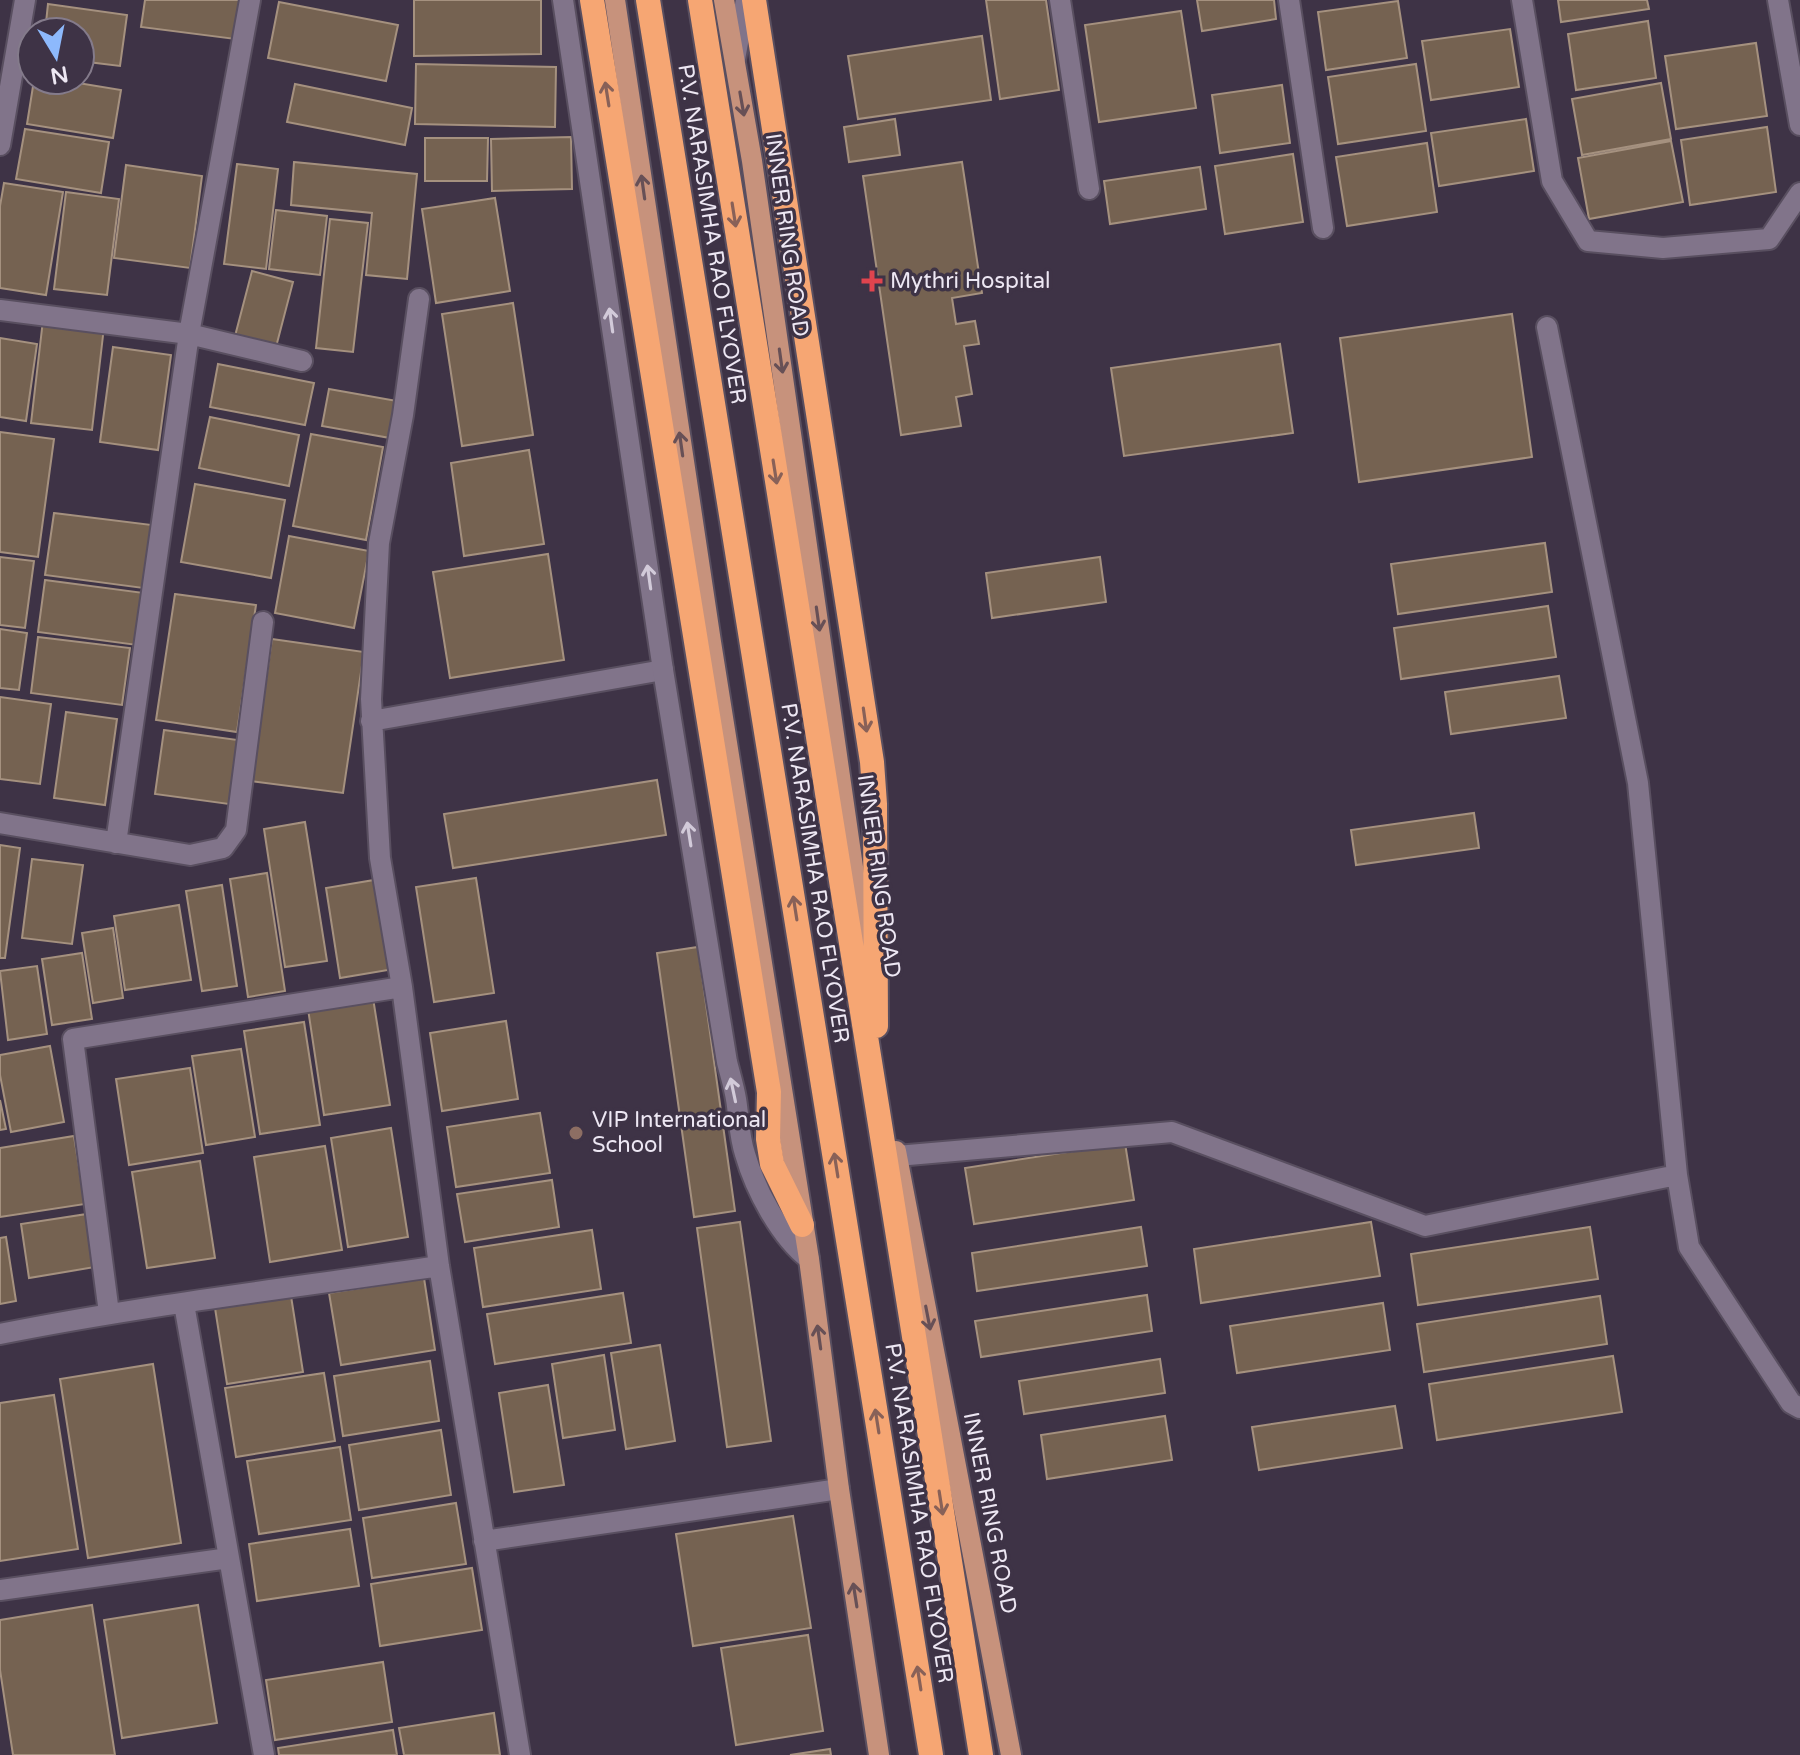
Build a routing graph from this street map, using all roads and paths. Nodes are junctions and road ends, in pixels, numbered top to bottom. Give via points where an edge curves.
1 (25, 0) edge
2 (250, 0) edge
3 (563, 0) edge
4 (592, 0) edge
5 (615, 0) edge
6 (648, 0) edge
7 (700, 0) edge
8 (724, 0) edge
9 (746, 0) edge
10 (754, 0) edge
11 (1060, 0) edge
12 (1289, 0) edge
13 (1522, 0) edge
14 (1778, 0) edge
15 (735, 61) junction
16 (1797, 82) edge
17 (1800, 125) edge
18 (0, 145) edge
19 (1089, 189) dead end
20 (1800, 193) edge
21 (1323, 228) dead end
22 (419, 299) dead end
23 (0, 310) edge
24 (1547, 327) dead end
25 (189, 334) junction
26 (302, 361) dead end
27 (263, 622) dead end
28 (663, 670) junction
29 (371, 721) junction
30 (0, 823) edge
31 (116, 843) junction
32 (402, 987) junction
33 (876, 1028) junction
34 (897, 1156) junction
35 (1677, 1175) junction
36 (802, 1225) junction
37 (809, 1259) junction
38 (439, 1266) junction
39 (184, 1304) junction
40 (109, 1313) junction
41 (0, 1334) edge
42 (1800, 1408) edge
43 (839, 1489) junction
44 (484, 1541) junction
45 (229, 1558) junction
46 (0, 1590) edge
47 (264, 1755) edge
48 (520, 1755) edge
49 (879, 1755) edge
50 (931, 1755) edge
51 (981, 1755) edge
52 (1011, 1755) edge

1 - 18 street
2 - 25 street
28 -> 3 street
36 -> 4 highway via 772,1164 769,1092
36 -> 5 main road
50 -> 6 highway, P.V. NARASIMHA RAO FLYOVER
7 -> 51 highway, P.V. NARASIMHA RAO FLYOVER
8 - 15 main road, INNER RING ROAD
9 - 15 street
10 -> 33 highway via 874,783
11 - 19 street
12 - 21 street
13 - 20 street via 1552,181 1588,241 1663,248 1769,239
14 - 16 street
15 -> 33 main road, INNER RING ROAD
16 - 17 street
22 - 29 street via 379,543
23 - 25 street
24 - 35 street via 1638,783
25 - 26 street
25 - 31 street
27 - 31 street via 236,830 223,848 190,855
28 - 29 street
37 -> 28 street via 776,1223 745,1156
29 - 32 street via 380,858
30 - 31 street
32 - 38 street
32 - 40 street via 73,1039
33 - 34 main road, INNER RING ROAD
34 - 35 street via 1172,1132 1425,1226
34 -> 52 main road, INNER RING ROAD
35 - 42 street via 1689,1247 1791,1403
36 - 37 main road
43 -> 37 main road
38 - 39 street
38 - 44 street
39 - 40 street
39 - 45 street
40 - 41 street
43 - 44 street
49 -> 43 main road
44 - 48 street
45 - 46 street
45 - 47 street

